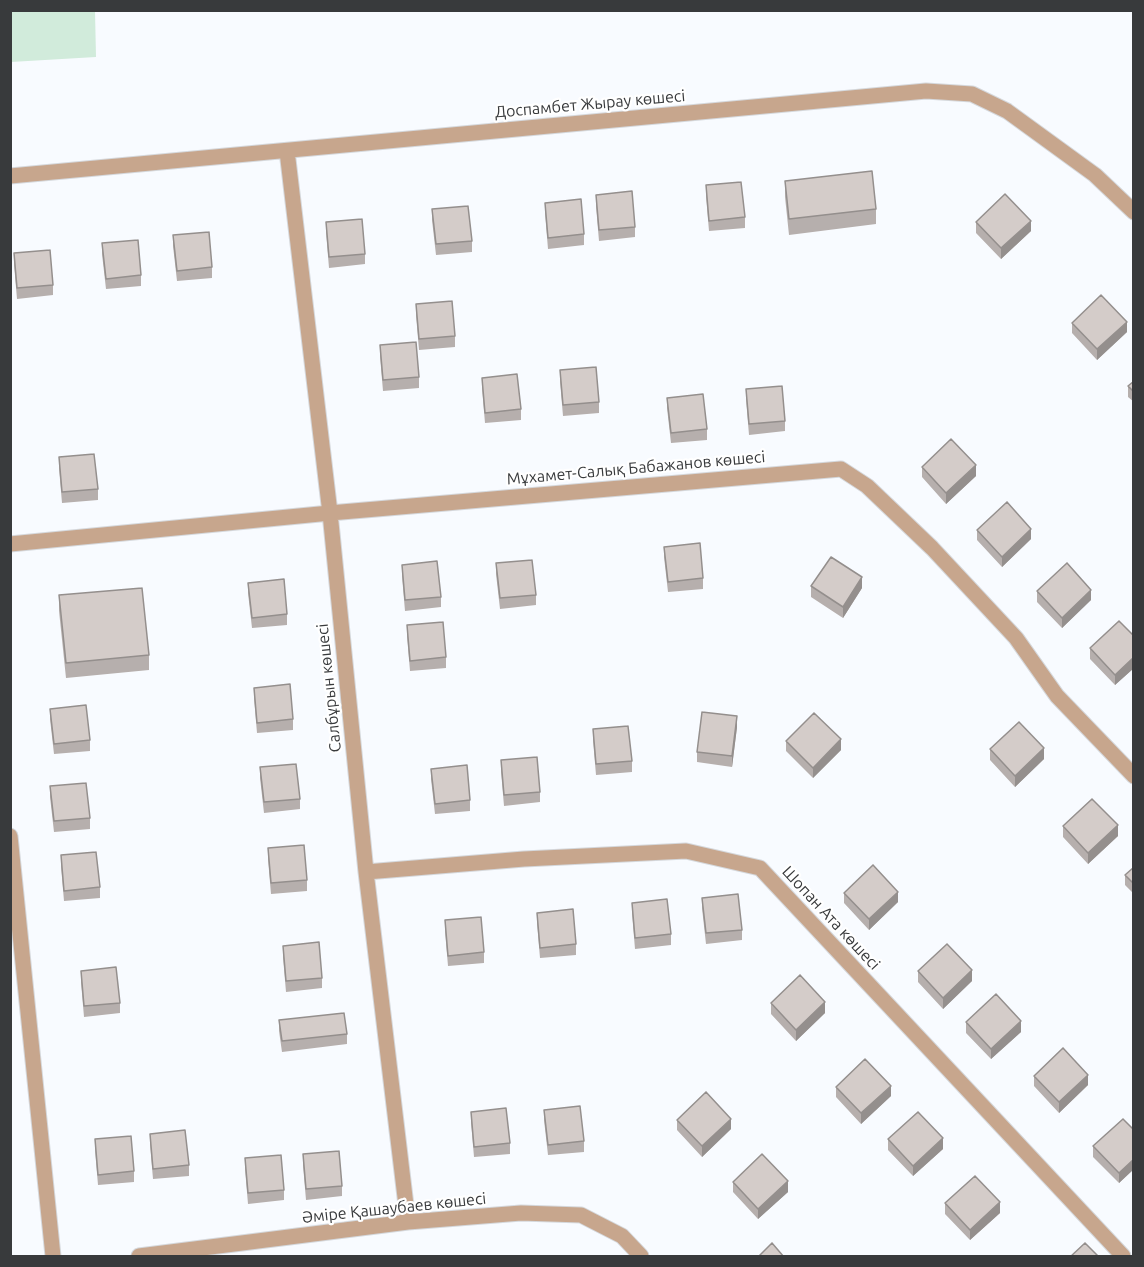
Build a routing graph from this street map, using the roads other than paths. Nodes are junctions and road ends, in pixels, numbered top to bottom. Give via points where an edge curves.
1 (287, 151) junction
2 (10, 176) edge
3 (1134, 212) edge
4 (330, 513) junction
5 (10, 544) edge
6 (1134, 776) edge
7 (10, 836) edge
8 (366, 873) junction
9 (408, 1222) junction
10 (53, 1257) edge
11 (139, 1257) edge
12 (641, 1257) edge
13 (1123, 1257) edge

1 - 2 street, Доспамбет Жырау көшесі
1 - 3 street, Доспамбет Жырау көшесі via 926,91 972,94 1007,111 1095,175
1 - 4 street, Салбұрын көшесі
4 - 5 street, Мұхамет-Салық Бабажанов көшесі
4 - 6 street, Мұхамет-Салық Бабажанов көшесі via 841,469 867,486 932,548 1016,638 1057,696
4 - 8 street, Салбұрын көшесі
7 - 10 street
8 - 9 street, Салбұрын көшесі
8 - 13 street, Шопан Ата көшесі via 536,858 686,851 760,868
9 - 11 street, Әміре Қашаубаев көшесі
9 - 12 street, Әміре Қашаубаев көшесі via 521,1212 581,1215 622,1236

